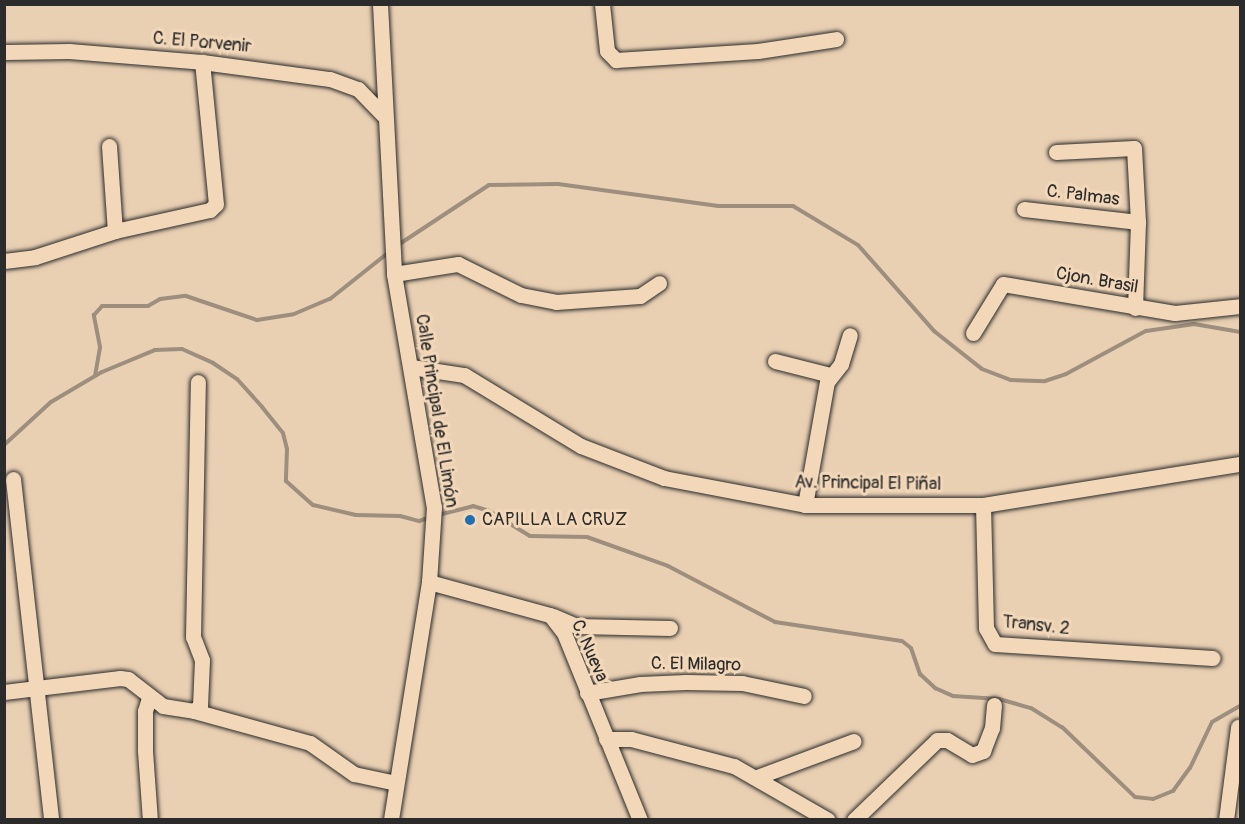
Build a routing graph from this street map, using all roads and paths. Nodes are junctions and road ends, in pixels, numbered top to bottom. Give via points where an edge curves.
1 (380, 4) edge
2 (602, 4) edge
3 (836, 39) dead end
4 (4, 52) edge
5 (202, 62) junction
6 (383, 115) junction
7 (110, 146) dead end
8 (1056, 152) dead end
9 (1024, 209) dead end
10 (1138, 222) junction
11 (116, 231) junction
12 (4, 261) edge
13 (394, 274) junction
14 (659, 283) dead end
15 (1240, 306) edge
16 (1135, 308) junction
17 (973, 333) dead end
18 (850, 335) dead end
19 (775, 361) dead end
20 (411, 367) junction
21 (830, 375) junction
22 (198, 382) dead end
23 (1240, 464) edge
24 (13, 479) dead end
25 (805, 505) junction
26 (983, 505) junction
27 (429, 582) junction
28 (550, 615) junction
29 (670, 628) dead end
30 (1213, 658) dead end
31 (35, 687) junction
32 (4, 692) edge
33 (587, 693) junction
34 (804, 696) dead end
35 (149, 698) junction
36 (994, 705) dead end
37 (195, 711) junction
38 (1238, 727) dead end
39 (606, 740) junction
40 (854, 741) dead end
41 (757, 777) junction
42 (396, 783) junction
43 (51, 819) edge
44 (150, 819) edge
45 (391, 819) edge
46 (640, 819) edge
47 (828, 819) edge
48 (854, 819) edge
49 (1226, 819) edge

1 - 6 street, Calle Principal de El Limón
2 - 3 street via 607,51 616,60 758,51
4 - 5 street, C. El Porvenir via 69,51
5 - 6 street, C. El Porvenir via 330,79 358,89
5 - 11 street via 216,204 210,210
6 - 13 street, Calle Principal de El Limón
7 - 11 street
8 - 10 street via 1134,148
9 - 10 street, C. Palmas
10 - 16 street
11 - 12 street via 35,257
13 - 14 street via 458,264 521,295 556,302 640,296
13 - 20 street, Calle Principal de El Limón
15 - 16 street, Cjon. Brasil via 1175,313
16 - 17 street, Cjon. Brasil via 1003,284
18 - 21 street via 841,364
19 - 21 street
20 - 25 street, Av. Principal El Piñal via 464,375 581,446 664,478
20 - 27 street, Calle Principal de El Limón via 434,508
21 - 25 street
22 - 37 street via 193,637 202,671 201,706
23 - 26 street, Av. Principal El Piñal
24 - 31 street
25 - 26 street, Av. Principal El Piñal
26 - 30 street, Transv. 2 via 986,628 995,644
27 - 28 street, C. Nueva
27 - 42 street, Calle Principal de El Limón
28 - 29 street via 577,626
28 - 33 street, C. Nueva via 564,633
31 - 32 street
31 - 35 street via 128,679
31 - 43 street
33 - 34 street, C. El Milagro via 640,684 686,682 742,683
33 - 39 street, C. Nueva
35 - 37 street via 163,706
35 - 44 street via 145,711 145,751
36 - 48 street via 992,728 983,751 972,755 947,740 938,740
37 - 42 street via 310,743 354,774
38 - 49 street
39 - 41 street via 631,739 734,766
39 - 46 street, C. Nueva
40 - 41 street
41 - 47 street
42 - 45 street, Calle Principal de El Limón

